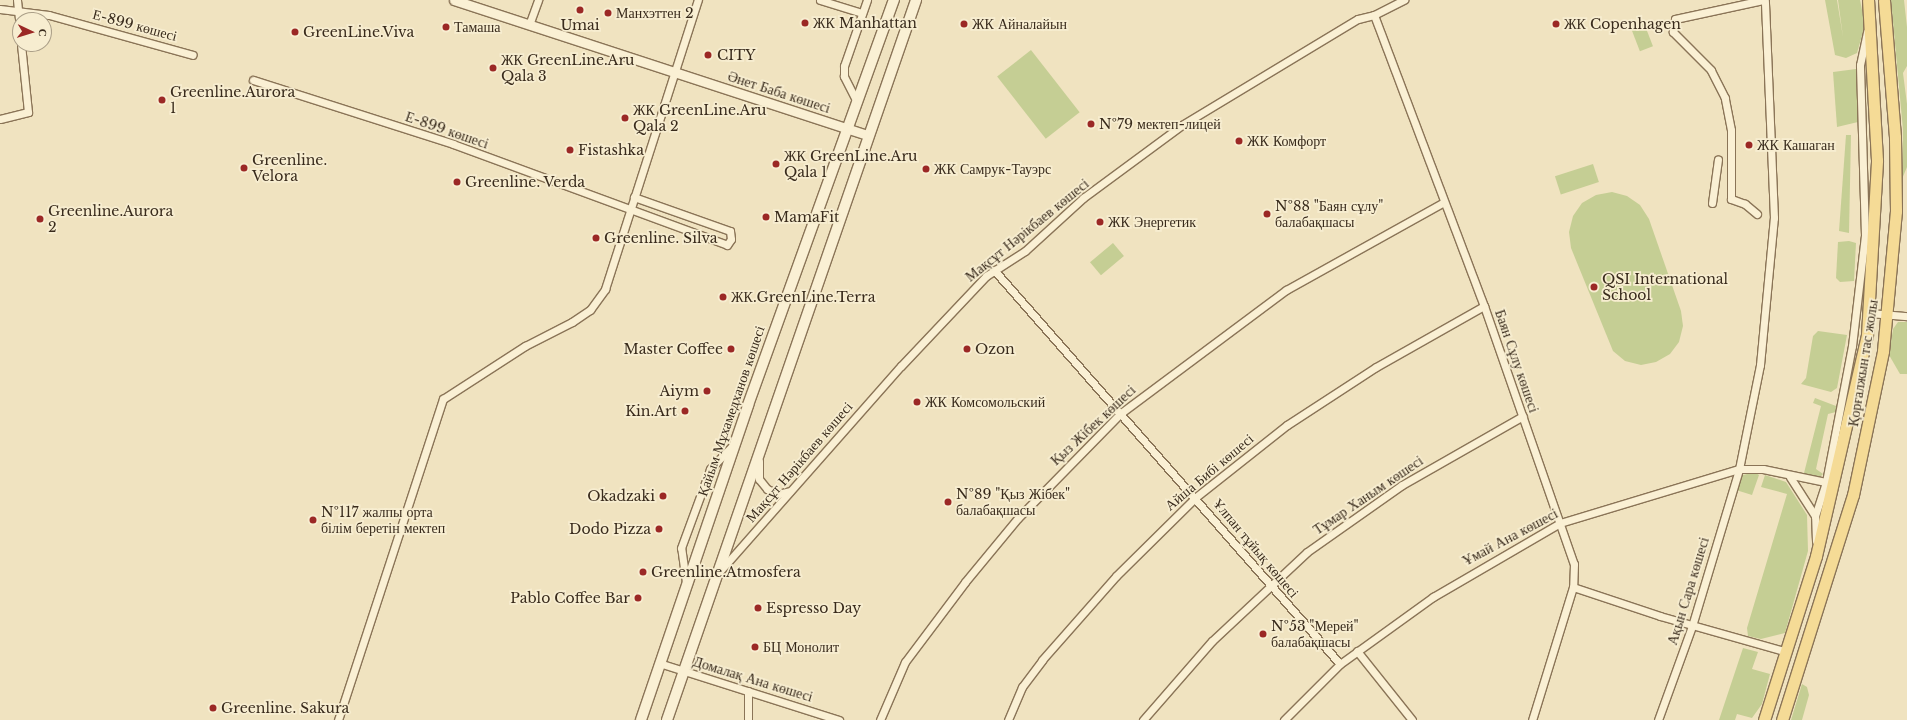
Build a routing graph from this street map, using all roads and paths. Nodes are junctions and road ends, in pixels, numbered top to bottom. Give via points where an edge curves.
1 (17, 0) edge
2 (454, 0) edge
3 (538, 0) edge
4 (698, 0) edge
5 (820, 0) edge
6 (867, 0) edge
7 (894, 0) edge
8 (916, 0) edge
9 (1404, 0) edge
10 (1764, 0) edge
11 (1868, 0) edge
12 (1884, 0) edge
13 (0, 9) edge
14 (18, 9) junction
15 (18, 12) edge
16 (862, 12) junction
17 (1374, 15) junction
18 (1871, 16) junction
19 (529, 25) junction
20 (22, 52) edge
21 (193, 54) dead end
22 (675, 72) junction
23 (253, 80) dead end
24 (857, 102) junction
25 (0, 119) edge
26 (848, 128) junction
27 (868, 135) junction
28 (1718, 158) dead end
29 (634, 197) junction
30 (1442, 203) junction
31 (1712, 203) dead end
32 (631, 209) junction
33 (1757, 214) dead end
34 (994, 270) junction
35 (1484, 306) junction
36 (1870, 313) junction
37 (1888, 315) junction
38 (1907, 316) edge
39 (1121, 413) junction
40 (1523, 416) junction
41 (734, 445) junction
42 (759, 446) junction
43 (1739, 469) junction
44 (1790, 477) junction
45 (1826, 482) junction
46 (790, 491) junction
47 (1196, 497) junction
48 (1815, 516) junction
49 (1560, 523) junction
50 (1816, 556) junction
51 (714, 577) junction
52 (686, 582) junction
53 (1270, 586) junction
54 (1573, 587) junction
55 (1692, 626) junction
56 (1358, 651) junction
57 (1787, 652) junction
58 (1802, 656) junction
59 (659, 663) junction
60 (1340, 664) junction
61 (682, 671) junction
62 (748, 691) junction
63 (669, 717) edge
64 (338, 720) edge
65 (641, 720) edge
66 (748, 720) edge
67 (838, 720) edge
68 (880, 720) edge
69 (1008, 720) edge
70 (1142, 720) edge
71 (1284, 720) edge
72 (1412, 720) edge
73 (1532, 720) edge
74 (1658, 720) edge
75 (1764, 720) edge
76 (1782, 720) edge

1 - 14 street
2 - 19 street, Әнет Баба көшесі
3 - 19 street
4 - 22 street
5 - 16 street
6 - 16 street
7 - 24 main road, Қайым Мұхамедханов көшесі
8 - 27 main road
9 - 17 street, Мақсұт Нәрікбаев көшесі
10 - 33 street via 1675,19 1673,32 1711,70 1725,98 1731,130 1731,199 1745,204
10 - 43 street, Ақын Сара көшесі via 1774,218 1760,365
11 - 18 main road, Қорғалжын тас жолы
12 - 37 main road, Қорғалжын тас жолы via 1896,144 1896,211
13 - 14 street, Е-899 көшесі
14 - 15 street
14 - 21 street, Е-899 көшесі
16 - 24 street via 844,66 844,76
17 - 30 street, Баян Сұлу көшесі via 1389,47
17 - 34 street, Мақсұт Нәрікбаев көшесі via 1358,18 1182,125 1084,198 1025,251
18 - 36 main road, Қорғалжын тас жолы via 1877,160
18 - 45 street via 1860,65 1865,235 1852,346
19 - 22 street, Әнет Баба көшесі
20 - 25 street via 28,112
22 - 26 street, Әнет Баба көшесі
22 - 29 street
23 - 32 street, Е-899 көшесі via 453,144
24 - 26 main road, Қайым Мұхамедханов көшесі
26 - 27 street, Әнет Баба көшесі
26 - 41 main road, Қайым Мұхамедханов көшесі
27 - 42 main road
28 - 31 street
29 - 32 street
29 - 32 street, Е-899 көшесі via 730,231 731,239 727,245
30 - 35 street, Баян Сұлу көшесі
30 - 39 street, Қыз Жібек көшесі via 1286,290
32 - 64 street via 605,289 590,310 525,346 443,400
34 - 39 street, Ұлпан тұйық көшесі
34 - 46 street, Мақсұт Нәрікбаев көшесі via 901,366
35 - 40 street, Баян Сұлу көшесі
35 - 47 street, Айша Бибі көшесі via 1376,367 1287,425
36 - 37 street
36 - 50 main road, Қорғалжын тас жолы via 1860,378
37 - 38 street
37 - 58 main road, Қорғалжын тас жолы via 1879,378 1853,495
39 - 47 street, Ұлпан тұйық көшесі
39 - 68 street, Қыз Жібек көшесі via 1018,518 965,582 905,662
40 - 49 street, Баян Сұлу көшесі
40 - 53 street, Тұмар Ханым көшесі via 1349,520
41 - 52 main road, Қайым Мұхамедханов көшесі
41 - 52 street via 710,469 681,548
42 - 46 street via 759,480 767,489 778,494
42 - 51 main road
43 - 44 street, Ұмай Ана көшесі via 1763,469
43 - 49 street, Ұмай Ана көшесі
43 - 55 street, Ақын Сара көшесі
44 - 45 street, Ұмай Ана көшесі
44 - 48 street
45 - 48 street
46 - 51 street, Мақсұт Нәрікбаев көшесі
47 - 53 street, Ұлпан тұйық көшесі
47 - 69 street, Айша Бибі көшесі via 1116,576 1042,660 1022,686
48 - 50 street
49 - 54 street, Баян Сұлу көшесі via 1574,564
49 - 56 street, Ұмай Ана көшесі via 1466,575
50 - 57 main road, Қорғалжын тас жолы
51 - 61 main road
52 - 59 main road, Қайым Мұхамедханов көшесі
53 - 60 street, Ұлпан тұйық көшесі
53 - 70 street, Тұмар Ханым көшесі via 1212,641
54 - 55 street
54 - 73 street, Баян Сұлу көшесі
55 - 57 street
55 - 74 street, Ақын Сара көшесі
56 - 60 street, Ұмай Ана көшесі
56 - 72 street
57 - 58 main road
57 - 75 main road, Қорғалжын тас жолы
58 - 76 main road, Қорғалжын тас жолы
59 - 61 street, Домалақ Ана көшесі
59 - 65 main road, Қайым Мұхамедханов көшесі
60 - 71 street, Ұмай Ана көшесі
61 - 62 street, Домалақ Ана көшесі
61 - 63 main road
62 - 66 street
62 - 67 street, Домалақ Ана көшесі

